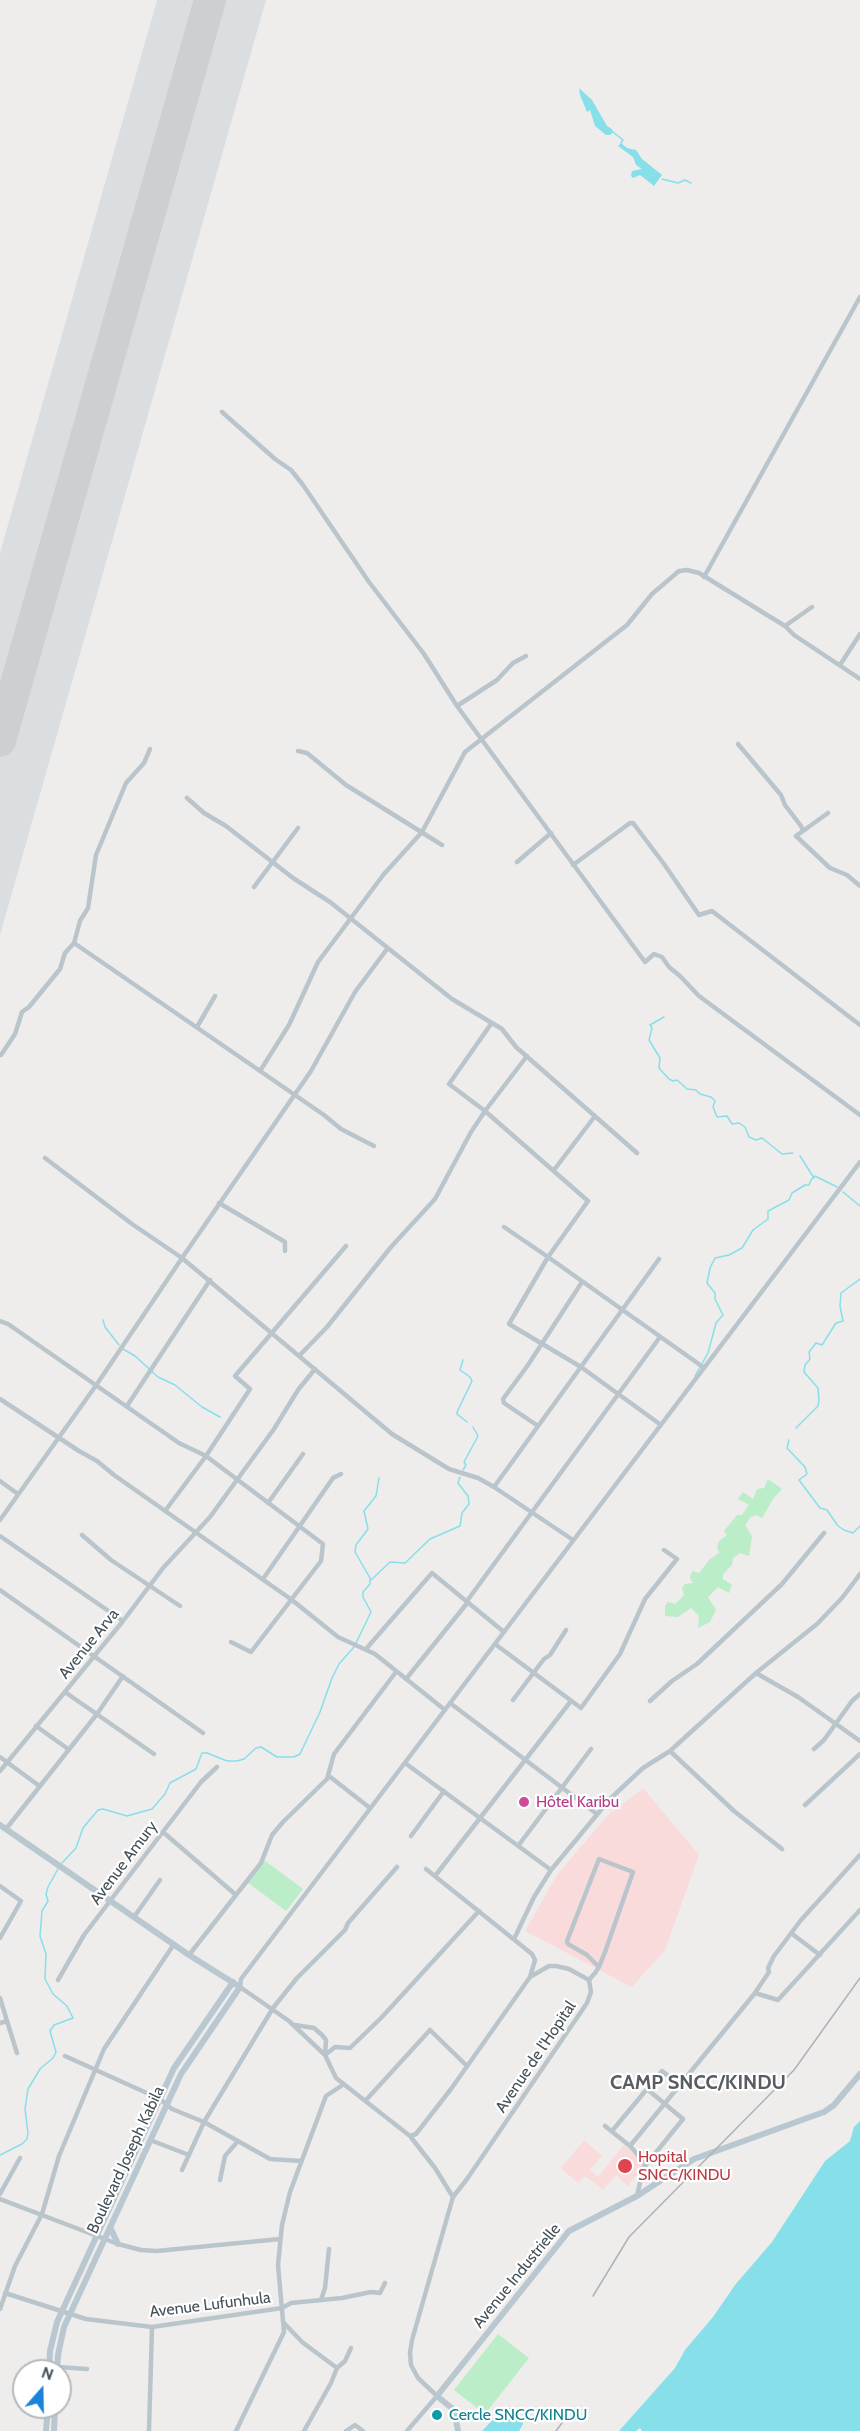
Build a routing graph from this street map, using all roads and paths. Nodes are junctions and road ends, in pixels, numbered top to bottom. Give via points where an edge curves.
1 (860, 297) edge
2 (222, 412) dead end
3 (704, 577) junction
4 (813, 607) dead end
5 (785, 626) junction
6 (860, 634) edge
7 (526, 656) dead end
8 (840, 665) junction
9 (860, 678) edge
10 (457, 706) junction
11 (482, 739) junction
12 (738, 744) dead end
13 (150, 749) dead end
14 (298, 751) dead end
15 (187, 798) dead end
16 (828, 813) dead end
17 (298, 828) dead end
18 (803, 831) junction
19 (422, 832) junction
20 (551, 833) junction
21 (442, 845) dead end
22 (273, 862) junction
23 (517, 862) dead end
24 (573, 865) junction
25 (860, 886) edge
26 (254, 887) dead end
27 (349, 919) junction
28 (74, 943) junction
29 (387, 949) junction
30 (214, 996) dead end
31 (491, 1024) junction
32 (860, 1025) edge
33 (197, 1027) junction
34 (1, 1054) edge
35 (527, 1056) junction
36 (260, 1071) junction
37 (294, 1094) junction
38 (485, 1111) junction
39 (860, 1115) edge
40 (595, 1116) junction
41 (374, 1146) dead end
42 (637, 1153) dead end
43 (45, 1158) dead end
44 (860, 1162) edge
45 (554, 1170) junction
46 (219, 1203) junction
47 (504, 1227) dead end
48 (346, 1246) dead end
49 (285, 1251) dead end
50 (548, 1257) junction
51 (182, 1258) junction
52 (659, 1259) dead end
53 (210, 1280) junction
54 (582, 1282) junction
55 (622, 1310) junction
56 (0, 1321) edge
57 (271, 1332) junction
58 (660, 1337) junction
59 (542, 1344) junction
60 (299, 1356) junction
61 (581, 1367) junction
62 (703, 1367) junction
63 (315, 1369) junction
64 (97, 1384) junction
65 (618, 1394) junction
66 (0, 1399) edge
67 (127, 1406) junction
68 (661, 1425) junction
69 (538, 1426) junction
70 (58, 1437) junction
71 (303, 1454) dead end
72 (206, 1456) junction
73 (341, 1474) dead end
74 (238, 1480) junction
75 (0, 1481) edge
76 (494, 1487) junction
77 (18, 1494) junction
78 (268, 1503) junction
79 (165, 1511) junction
80 (531, 1513) junction
81 (0, 1520) edge
82 (299, 1527) junction
83 (197, 1533) junction
84 (824, 1533) dead end
85 (82, 1535) dead end
86 (0, 1536) edge
87 (573, 1540) junction
88 (664, 1550) dead end
89 (860, 1574) edge
90 (263, 1579) junction
91 (150, 1585) junction
92 (0, 1590) edge
93 (292, 1600) junction
94 (467, 1601) junction
95 (180, 1606) dead end
96 (123, 1621) junction
97 (566, 1630) dead end
98 (504, 1632) junction
99 (231, 1642) dead end
100 (495, 1644) junction
101 (366, 1649) junction
102 (94, 1656) junction
103 (396, 1672) junction
104 (533, 1673) junction
105 (756, 1673) junction
106 (123, 1676) junction
107 (406, 1679) junction
108 (65, 1692) junction
109 (860, 1695) edge
110 (513, 1700) dead end
111 (571, 1701) junction
112 (650, 1701) dead end
113 (450, 1703) junction
114 (445, 1710) junction
115 (97, 1714) junction
116 (835, 1724) junction
117 (36, 1726) junction
118 (203, 1733) dead end
119 (860, 1741) edge
120 (68, 1749) junction
121 (591, 1749) dead end
122 (814, 1749) dead end
123 (670, 1751) junction
124 (154, 1754) dead end
125 (860, 1754) edge
126 (0, 1757) edge
127 (526, 1760) junction
128 (7, 1762) junction
129 (405, 1762) junction
130 (217, 1767) dead end
131 (0, 1771) edge
132 (329, 1776) junction
133 (38, 1785) junction
134 (562, 1787) junction
135 (444, 1791) junction
136 (805, 1805) dead end
137 (370, 1808) junction
138 (597, 1814) junction
139 (481, 1818) junction
140 (3, 1827) edge
141 (163, 1832) junction
142 (411, 1836) dead end
143 (518, 1846) junction
144 (782, 1849) dead end
145 (860, 1856) edge
146 (397, 1867) dead end
147 (426, 1869) dead end
148 (551, 1870) junction
149 (435, 1876) junction
150 (160, 1880) dead end
151 (0, 1886) edge
152 (236, 1894) junction
153 (111, 1901) junction
154 (860, 1910) edge
155 (479, 1911) junction
156 (134, 1917) junction
157 (791, 1934) junction
158 (0, 1938) edge
159 (514, 1939) junction
160 (174, 1944) junction
161 (189, 1955) junction
162 (819, 1955) junction
163 (535, 1960) junction
164 (549, 1966) junction
165 (598, 1967) junction
166 (530, 1977) junction
167 (241, 1979) junction
168 (58, 1980) dead end
169 (589, 1980) junction
170 (233, 1983) junction
171 (240, 1987) junction
172 (755, 1994) junction
173 (0, 1998) edge
174 (273, 2008) junction
175 (7, 2021) junction
176 (0, 2023) edge
177 (294, 2025) junction
178 (17, 2053) dead end
179 (325, 2055) junction
180 (65, 2056) dead end
181 (467, 2066) junction
182 (97, 2069) junction
183 (860, 2074) edge
184 (344, 2084) junction
185 (680, 2085) junction
186 (647, 2088) junction
187 (160, 2099) junction
188 (366, 2100) junction
189 (665, 2103) junction
190 (167, 2104) junction
191 (204, 2122) junction
192 (605, 2126) dead end
193 (612, 2131) junction
194 (410, 2136) junction
195 (150, 2140) junction
196 (238, 2141) junction
197 (630, 2146) junction
198 (189, 2155) junction
199 (20, 2158) dead end
200 (301, 2161) junction
201 (645, 2166) junction
202 (182, 2170) dead end
203 (220, 2180) dead end
204 (637, 2196) junction
205 (0, 2197) edge
206 (453, 2197) junction
207 (42, 2214) junction
208 (110, 2227) junction
209 (97, 2235) junction
210 (105, 2239) junction
211 (280, 2239) junction
212 (118, 2244) junction
213 (329, 2249) dead end
214 (385, 2283) dead end
215 (5, 2293) junction
216 (321, 2300) junction
217 (282, 2308) junction
218 (0, 2309) edge
219 (61, 2313) junction
220 (70, 2315) junction
221 (283, 2322) junction
222 (152, 2327) junction
223 (351, 2348) dead end
224 (50, 2359) edge
225 (59, 2359) edge
226 (337, 2368) junction
227 (72, 2369) edge
228 (87, 2369) dead end
229 (437, 2396) junction
230 (149, 2431) edge
231 (236, 2431) edge
232 (304, 2431) edge
233 (346, 2431) edge
234 (363, 2431) edge
235 (407, 2431) edge
236 (458, 2431) edge

1 - 3 street
2 - 10 street via 291,470
3 - 5 street
3 - 11 street via 686,570 670,578 627,625
4 - 5 street
5 - 8 street
6 - 8 street
7 - 10 street
8 - 9 street
10 - 11 street
11 - 19 street via 464,753
11 - 20 street
12 - 18 street via 781,795
13 - 28 street via 144,763 126,783 96,854 88,908
14 - 19 street via 307,753 346,785
15 - 22 street
16 - 18 street
17 - 22 street
18 - 25 street via 796,836 830,868
19 - 21 street
19 - 27 street
20 - 23 street
20 - 24 street
22 - 26 street
22 - 27 street
24 - 32 street via 633,823 699,915 712,911
24 - 39 street via 645,962 654,954 662,957 699,996
27 - 29 street
27 - 36 street via 318,962 289,1025
28 - 33 street
28 - 34 street via 65,953 60,969 22,1012 15,1034
29 - 31 street
29 - 37 street via 355,992
30 - 33 street
31 - 35 street via 502,1029
31 - 38 street via 449,1084
33 - 36 street
35 - 38 street
35 - 40 street
36 - 37 street
37 - 41 street via 341,1129
37 - 46 street
38 - 45 street
38 - 60 street via 435,1199
40 - 42 street
40 - 45 street
43 - 51 street
44 - 62 street
45 - 50 street via 588,1201
46 - 49 street via 285,1242
46 - 51 street
47 - 50 street
48 - 57 street
50 - 54 street
50 - 59 street via 508,1324
51 - 53 street
51 - 64 street
52 - 55 street
53 - 57 street
53 - 67 street
54 - 55 street
54 - 59 street
55 - 58 street
55 - 61 street
56 - 64 street
57 - 60 street
57 - 72 street via 235,1376 250,1389
58 - 62 street
58 - 65 street
59 - 61 street
59 - 69 street via 503,1399
60 - 63 street
61 - 65 street
61 - 69 street
62 - 68 street
63 - 74 street, Avenue Arva
63 - 76 street via 392,1434 449,1469
64 - 67 street
64 - 70 street
65 - 68 street
65 - 80 street
66 - 70 street
67 - 72 street via 179,1443
68 - 87 street
69 - 76 street
70 - 77 street
70 - 79 street via 98,1461
71 - 78 street
72 - 74 street
72 - 79 street
73 - 82 street via 333,1478
74 - 78 street
74 - 83 street, Avenue Arva
75 - 77 street
76 - 80 street
77 - 81 street
78 - 82 street
79 - 83 street
80 - 87 street
80 - 94 street
82 - 90 street
82 - 93 street via 323,1545 321,1561
83 - 90 street
83 - 91 street, Avenue Arva
84 - 112 street via 792,1575 697,1664
85 - 91 street
86 - 96 street
87 - 98 street
88 - 111 street via 677,1559 645,1599 620,1654 581,1708
89 - 105 street via 817,1624
90 - 93 street
91 - 95 street
91 - 96 street, Avenue Arva
92 - 102 street
93 - 99 street via 251,1652
93 - 101 street via 338,1637
94 - 98 street
94 - 101 street via 431,1573
94 - 107 street
96 - 102 street, Avenue Arva
97 - 104 street
98 - 100 street
100 - 104 street
100 - 113 street
101 - 103 street
102 - 106 street
102 - 108 street, Avenue Arva
103 - 107 street
103 - 132 street via 334,1754
104 - 110 street
104 - 111 street
105 - 116 street
105 - 123 street
106 - 115 street
106 - 118 street
107 - 114 street
108 - 115 street
108 - 117 street, Avenue Arva
109 - 116 street
111 - 127 street
113 - 114 street
113 - 127 street
114 - 129 street
115 - 120 street
115 - 124 street
116 - 119 street
116 - 122 street
117 - 120 street
117 - 128 street, Avenue Arva
120 - 133 street
121 - 134 street
123 - 138 street via 634,1775
123 - 144 street via 734,1811
125 - 136 street
126 - 128 street
127 - 134 street
127 - 139 street
128 - 131 street, Avenue Arva
128 - 133 street
129 - 135 street
129 - 137 street
130 - 141 street, Avenue Amury
132 - 137 street
132 - 152 street via 272,1835 261,1863
133 - 140 street
134 - 138 street
134 - 143 street
135 - 139 street
135 - 142 street
137 - 167 street
138 - 148 street
139 - 143 street
139 - 149 street
140 - 153 street
141 - 152 street
141 - 153 street, Avenue Amury
143 - 148 street
145 - 157 street
146 - 174 street
147 - 149 street
148 - 159 street
149 - 155 street
150 - 156 street
151 - 158 street via 21,1901
152 - 161 street
153 - 156 street
153 - 168 street, Avenue Amury via 84,1935
154 - 162 street
155 - 159 street
155 - 179 street via 350,2048 335,2047
156 - 160 street
157 - 162 street
157 - 172 street via 774,1956
159 - 163 street
160 - 161 street
160 - 182 street via 108,2043
161 - 170 street
162 - 172 street via 778,2000
163 - 164 street
163 - 166 street
164 - 166 street
164 - 169 street via 569,1969
165 - 165 street via 567,1941 599,1858 633,1872
165 - 169 street
166 - 181 street
167 - 170 street, Boulevard Joseph Kabila
167 - 171 street, Boulevard Joseph Kabila
169 - 206 street, Avenue de l'Hopital via 587,2003
170 - 171 street
170 - 187 street, Boulevard Joseph Kabila via 174,2068
171 - 174 street
171 - 190 street, Boulevard Joseph Kabila via 180,2074
172 - 185 street
173 - 175 street
174 - 177 street
174 - 191 street
175 - 176 street
175 - 178 street
177 - 179 street
177 - 179 street via 314,2028 322,2035 326,2040
179 - 184 street via 336,2078
180 - 182 street
181 - 188 street via 430,2030
181 - 194 street via 416,2134
182 - 187 street
182 - 207 street via 59,2156
183 - 204 street, Avenue Industrielle via 824,2112 694,2159
184 - 188 street
184 - 200 street via 326,2096
185 - 186 street via 662,2071
185 - 189 street
186 - 189 street
186 - 193 street
187 - 190 street
187 - 209 street, Boulevard Joseph Kabila
188 - 194 street
189 - 197 street
189 - 201 street via 683,2120
190 - 191 street
190 - 195 street, Boulevard Joseph Kabila
191 - 196 street
191 - 198 street
192 - 193 street
193 - 197 street
194 - 206 street
195 - 198 street
195 - 208 street, Boulevard Joseph Kabila
196 - 200 street via 270,2159
196 - 203 street via 225,2156
197 - 201 street
198 - 202 street
199 - 205 street
200 - 211 street
201 - 204 street
204 - 229 street, Avenue Industrielle via 569,2231
205 - 207 street
206 - 229 street via 410,2353 417,2378
207 - 209 street
207 - 215 street
208 - 210 street, Boulevard Joseph Kabila
208 - 212 street
209 - 210 street
209 - 219 street, Boulevard Joseph Kabila
210 - 212 street
210 - 220 street, Boulevard Joseph Kabila
211 - 212 street via 157,2251
211 - 217 street
213 - 216 street
214 - 216 street, Avenue Lufunhula via 380,2293
215 - 218 street
215 - 219 street, Avenue Lufunhula
216 - 217 street, Avenue Lufunhula via 291,2303
217 - 221 street
217 - 222 street, Avenue Lufunhula
219 - 220 street, Avenue Lufunhula
219 - 224 street, Boulevard Joseph Kabila
220 - 222 street, Avenue Lufunhula
220 - 225 street, Boulevard Joseph Kabila
221 - 226 street
221 - 231 street via 281,2342
222 - 230 street
223 - 226 street
226 - 232 street
227 - 228 street
229 - 235 street
229 - 236 street via 453,2410
233 - 234 street via 355,2425

